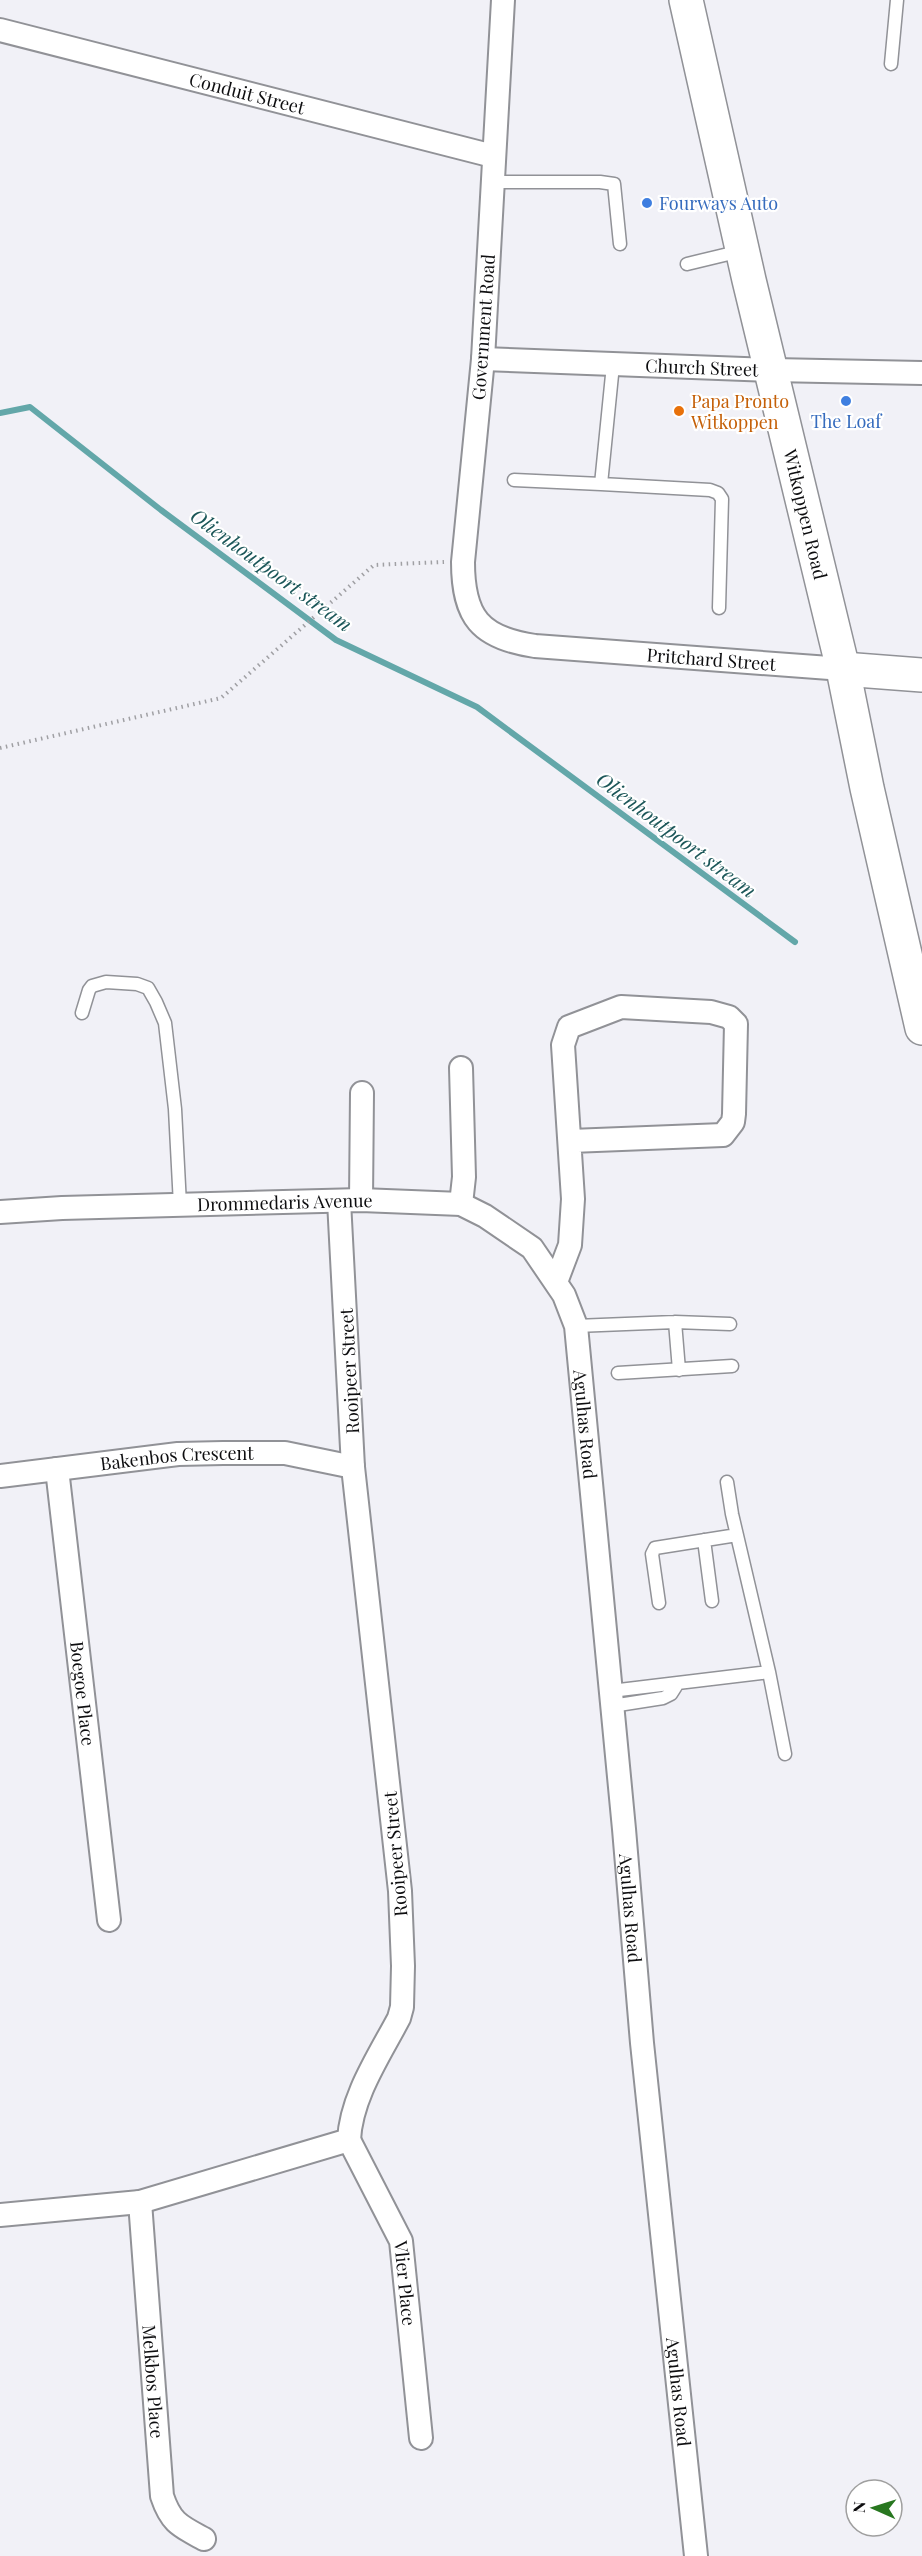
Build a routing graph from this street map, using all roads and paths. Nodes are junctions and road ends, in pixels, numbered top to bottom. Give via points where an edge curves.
1 (503, 0) edge
2 (897, 0) edge
3 (690, 5) edge
4 (0, 30) edge
5 (891, 64) dead end
6 (493, 156) junction
7 (492, 182) junction
8 (620, 244) dead end
9 (742, 250) junction
10 (687, 264) dead end
11 (483, 359) junction
12 (613, 365) junction
13 (772, 370) junction
14 (922, 373) edge
15 (514, 480) dead end
16 (601, 484) junction
17 (463, 562) junction
18 (719, 608) dead end
19 (501, 639) joint
20 (843, 669) junction
21 (922, 675) edge
22 (0, 748) edge
23 (82, 1013) dead end
24 (922, 1028) edge
25 (461, 1068) dead end
26 (362, 1093) dead end
27 (571, 1141) junction
28 (350, 1200) junction
29 (460, 1204) junction
30 (180, 1205) junction
31 (0, 1212) edge
32 (551, 1275) junction
33 (675, 1322) junction
34 (730, 1324) dead end
35 (576, 1326) junction
36 (732, 1366) dead end
37 (679, 1370) junction
38 (618, 1373) dead end
39 (353, 1467) junction
40 (57, 1469) junction
41 (0, 1476) edge
42 (727, 1482) dead end
43 (737, 1535) junction
44 (704, 1540) junction
45 (712, 1601) dead end
46 (659, 1603) dead end
47 (769, 1672) junction
48 (612, 1698) junction
49 (785, 1754) dead end
50 (109, 1920) dead end
51 (349, 2140) junction
52 (140, 2202) junction
53 (0, 2215) edge
54 (421, 2438) dead end
55 (204, 2539) dead end
56 (696, 2556) edge

1 - 6 street, Government Road
2 - 5 lane
3 - 9 main road, Witkoppen Road
4 - 6 street, Conduit Street
6 - 7 street, Government Road
7 - 8 lane via 614,184
7 - 11 street, Government Road
9 - 10 lane
9 - 13 main road, Witkoppen Road
11 - 12 street, Church Street
11 - 17 street, Government Road
12 - 13 street, Church Street
12 - 16 lane
13 - 14 street, Church Street
13 - 20 main road, Witkoppen Road
15 - 16 lane
16 - 18 lane via 718,493 722,499
17 - 19 street, Government Road via 464,588 474,618
17 - 22 path via 374,565 221,698
19 - 20 street, Pritchard Street via 534,646
20 - 21 main road, Pritchard Street
20 - 24 main road, Witkoppen Road
23 - 30 lane via 92,986 106,982 148,988 156,1002 165,1023 176,1109
25 - 29 street via 464,1177
26 - 28 street, Rooipeer Street
27 - 27 street via 563,1045 569,1027 621,1007 711,1012 736,1023 734,1114 723,1135
27 - 32 street via 570,1245
28 - 29 street, Drommedaris Avenue
28 - 30 street, Drommedaris Avenue
28 - 39 street, Rooipeer Street
29 - 32 street, Drommedaris Avenue via 532,1248
30 - 31 street, Drommedaris Avenue
32 - 35 street, Agulhas Road
33 - 34 lane
33 - 35 lane
33 - 37 lane
35 - 48 street, Agulhas Road
36 - 37 lane
37 - 38 lane
39 - 40 street, Bakenbos Crescent via 285,1453 233,1453 178,1454
39 - 51 street, Rooipeer Street via 400,1891 403,1966 399,2018 363,2088 352,2117
40 - 41 street, Bakenbos Crescent
40 - 50 street, Boegoe Place
42 - 43 lane
43 - 44 lane
43 - 47 lane
44 - 45 lane
44 - 46 lane via 661,1545 652,1551
47 - 48 lane via 678,1683 663,1698
47 - 49 lane
48 - 56 street, Agulhas Road via 642,2043
51 - 52 street
51 - 54 street, Vlier Place via 401,2241
52 - 53 street
52 - 55 street, Melkbos Place via 162,2496 175,2523

